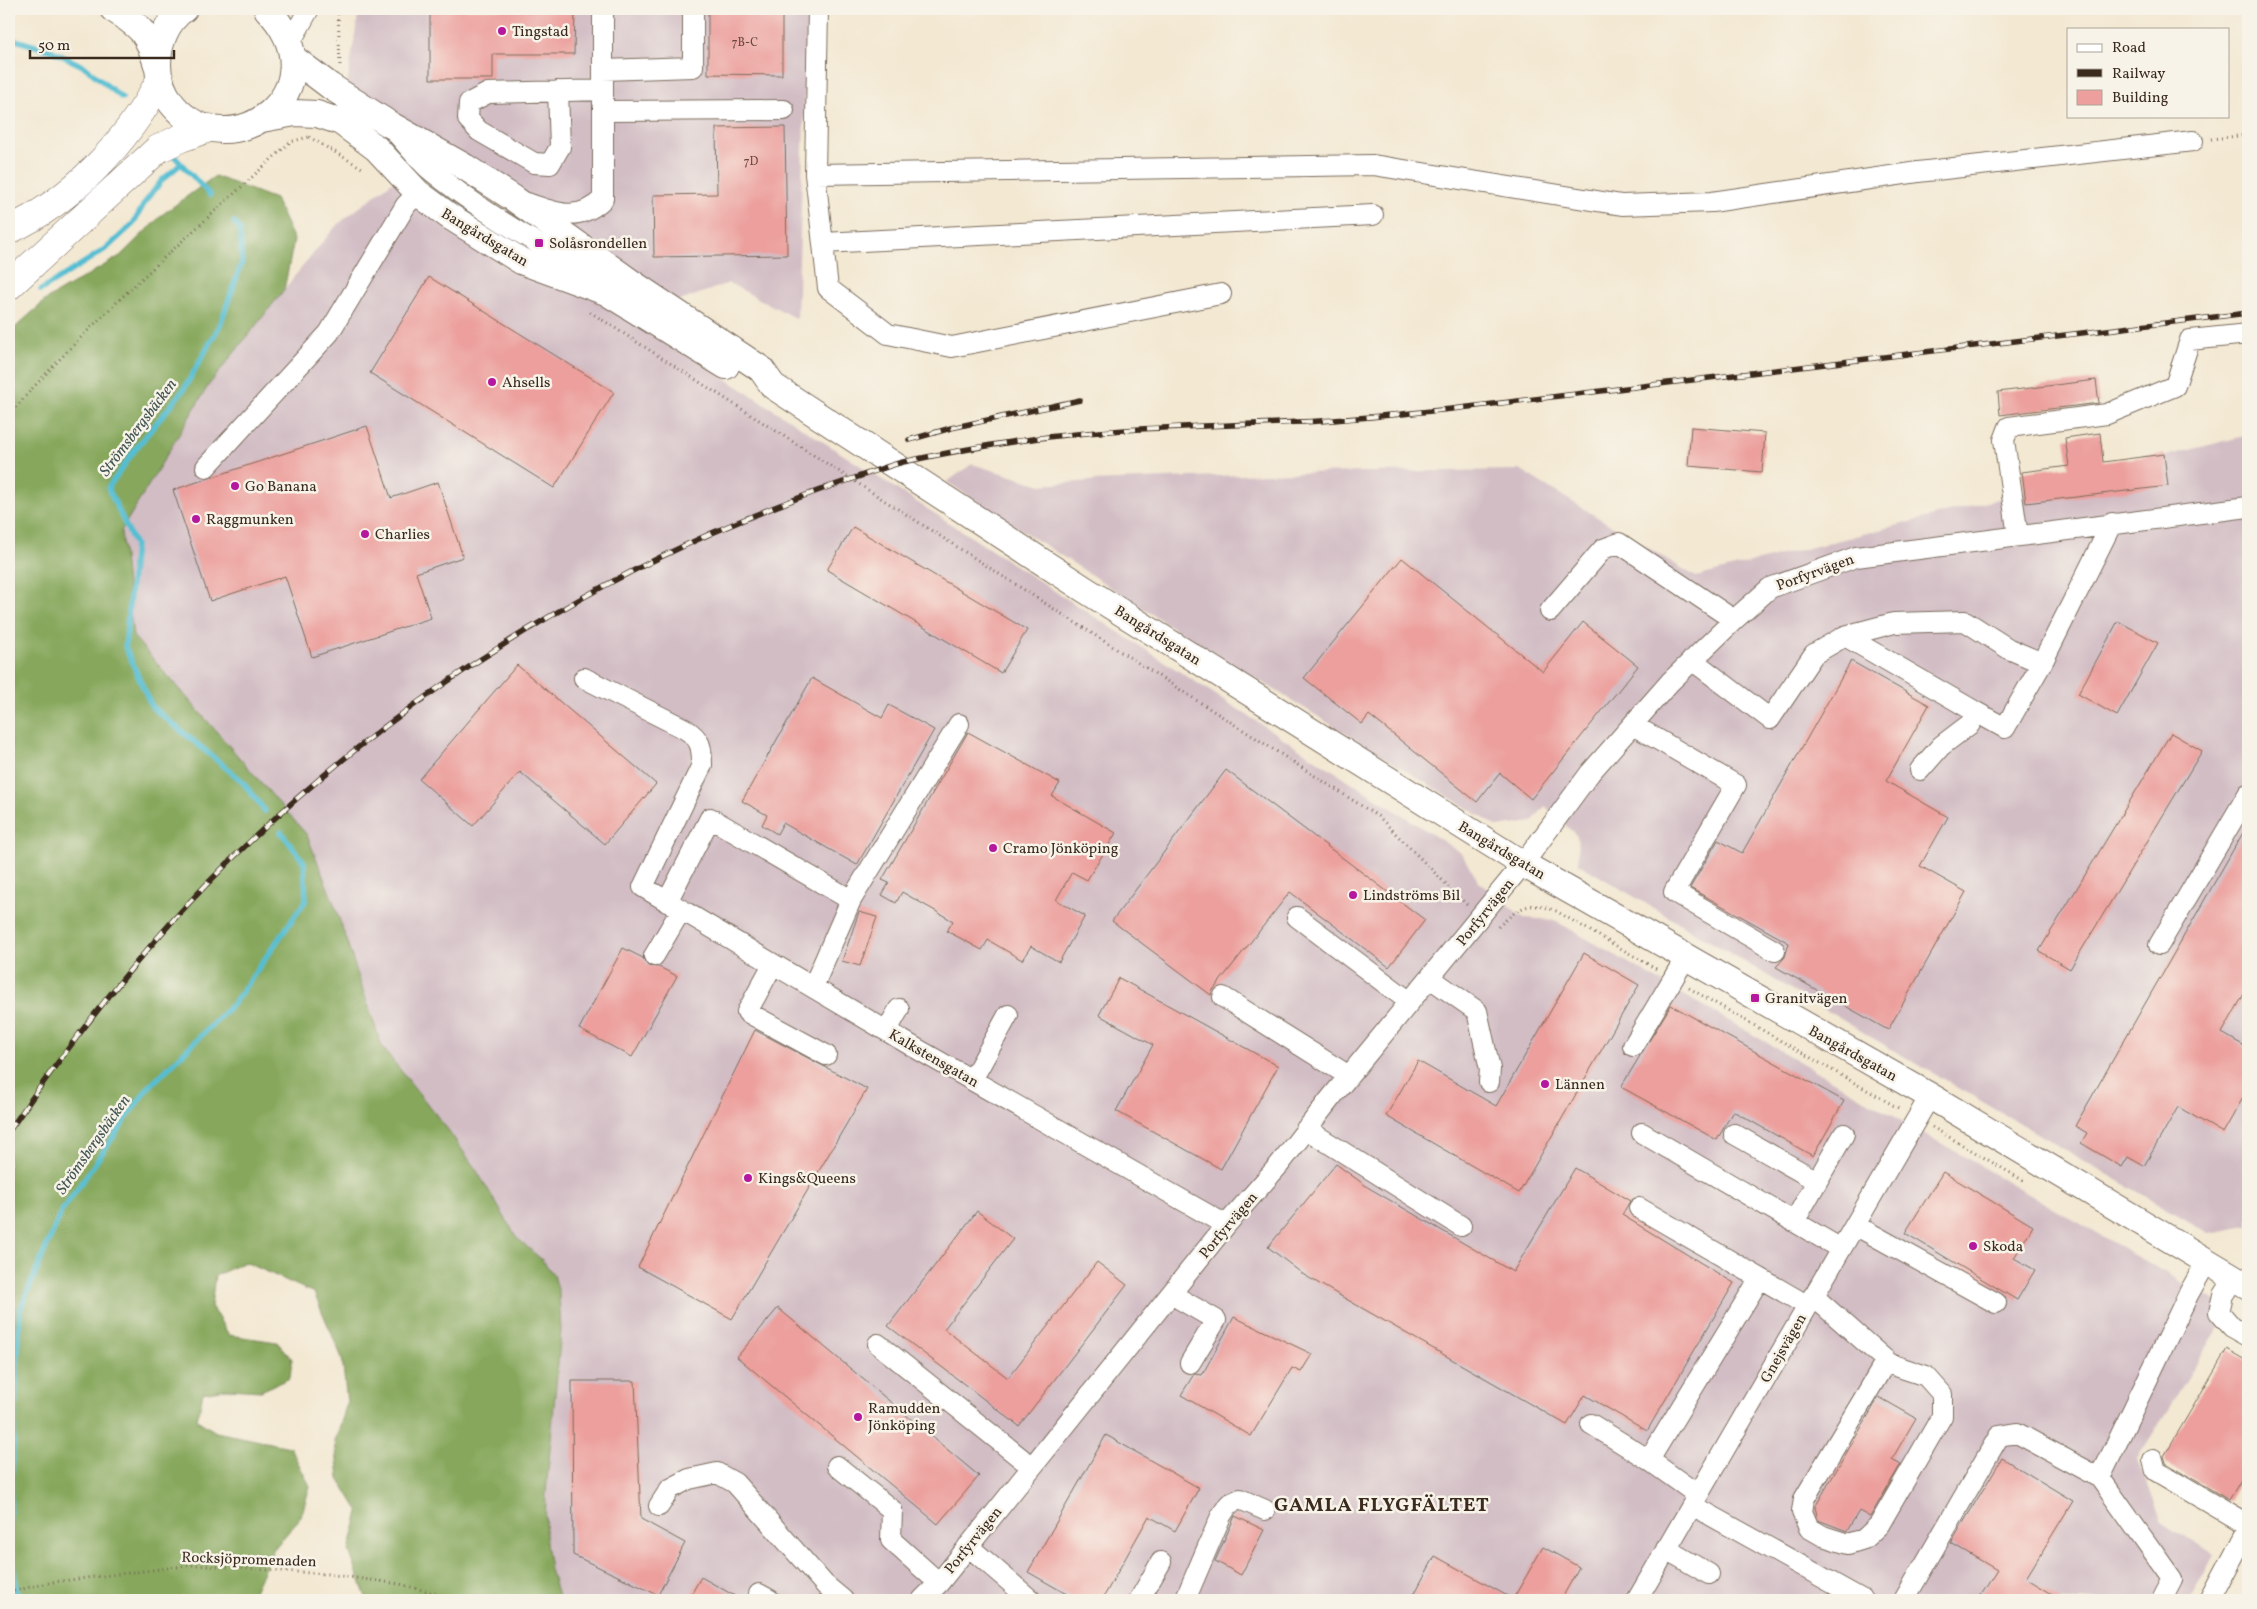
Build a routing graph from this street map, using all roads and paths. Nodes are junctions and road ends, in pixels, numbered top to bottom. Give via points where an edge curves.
1 (112, 9) edge
2 (184, 9) edge
3 (267, 9) edge
4 (309, 9) edge
5 (338, 9) edge
6 (603, 9) edge
7 (693, 9) edge
8 (818, 9) edge
9 (2239, 9) edge
10 (2248, 12) edge
11 (292, 50) junction
12 (603, 70) junction
13 (159, 74) junction
14 (330, 86) junction
15 (603, 90) junction
16 (558, 91) junction
17 (784, 110) dead end
18 (603, 111) junction
19 (262, 119) junction
20 (341, 122) junction
21 (389, 124) junction
22 (312, 125) junction
23 (209, 128) junction
24 (2248, 135) edge
25 (2193, 141) joint
26 (428, 168) junction
27 (366, 171) dead end
28 (815, 174) junction
29 (418, 193) junction
30 (513, 198) junction
31 (1373, 215) dead end
32 (9, 230) edge
33 (823, 243) junction
34 (9, 286) edge
35 (1221, 294) dead end
36 (584, 308) dead end
37 (2248, 334) edge
38 (772, 386) junction
39 (9, 415) edge
40 (206, 467) dead end
41 (2248, 507) edge
42 (2112, 524) junction
43 (2018, 536) junction
44 (1550, 611) dead end
45 (1734, 620) junction
46 (1845, 636) junction
47 (1692, 660) junction
48 (2042, 662) junction
49 (584, 678) dead end
50 (1976, 712) junction
51 (959, 724) dead end
52 (1633, 725) junction
53 (1920, 770) dead end
54 (2248, 794) edge
55 (1523, 864) junction
56 (851, 900) junction
57 (674, 906) junction
58 (1481, 916) junction
59 (1297, 917) dead end
60 (2158, 945) dead end
61 (1775, 951) dead end
62 (654, 956) dead end
63 (773, 964) junction
64 (1680, 968) junction
65 (1430, 978) junction
66 (813, 987) junction
67 (1223, 997) dead end
68 (1410, 1002) junction
69 (898, 1009) dead end
70 (1008, 1015) dead end
71 (886, 1030) junction
72 (1633, 1046) dead end
73 (826, 1055) dead end
74 (1349, 1076) junction
75 (972, 1080) junction
76 (1489, 1082) dead end
77 (1930, 1096) junction
78 (1916, 1118) junction
79 (1306, 1129) junction
80 (1642, 1133) dead end
81 (1734, 1134) dead end
82 (1844, 1134) dead end
83 (1817, 1181) junction
84 (2028, 1183) dead end
85 (1639, 1208) dead end
86 (1794, 1222) junction
87 (1855, 1225) junction
88 (1226, 1226) junction
89 (1461, 1226) dead end
90 (1841, 1249) junction
91 (2207, 1262) junction
92 (1760, 1278) junction
93 (2244, 1282) edge
94 (1171, 1294) junction
95 (1811, 1301) junction
96 (1996, 1304) dead end
97 (2248, 1336) edge
98 (878, 1344) dead end
99 (1190, 1363) dead end
100 (1890, 1364) junction
101 (1591, 1424) dead end
102 (1649, 1460) junction
103 (2153, 1460) dead end
104 (838, 1466) dead end
105 (1032, 1467) junction
106 (2100, 1478) junction
107 (1695, 1500) junction
108 (659, 1506) dead end
109 (1265, 1510) dead end
110 (2248, 1526) edge
111 (968, 1546) junction
112 (1666, 1549) junction
113 (2248, 1560) edge
114 (1161, 1562) dead end
115 (2224, 1572) junction
116 (1709, 1574) dead end
117 (939, 1583) junction
118 (9, 1592) edge
119 (458, 1600) edge
120 (843, 1600) edge
121 (922, 1600) edge
122 (1031, 1600) edge
123 (1139, 1600) edge
124 (1185, 1600) edge
125 (1637, 1600) edge
126 (1863, 1600) edge
127 (1904, 1600) edge
128 (2161, 1600) edge
129 (2210, 1600) edge

1 - 13 main road via 141,29 150,42
2 - 13 main road via 169,24 162,38 158,53
3 - 11 main road via 281,24
4 - 11 street
5 - 14 path via 340,68
6 - 12 street
7 - 12 street via 693,67
8 - 28 street
9 - 10 path
11 - 14 main road, Bangårdsgatan
11 - 19 main road via 292,76 286,93 276,108
12 - 15 street
13 - 23 main road via 167,97 178,111
13 - 32 highway via 144,110 100,162 58,200
14 - 21 main road, Bangårdsgatan
15 - 16 street
15 - 18 street
16 - 16 street via 488,93 469,103 468,119 479,131 534,163 550,164 560,147
17 - 18 street
18 - 30 street via 603,199 592,210 572,214
19 - 22 main road, Bangårdsgatan via 295,113
19 - 23 main road via 245,127
20 - 22 main road, Bangårdsgatan
20 - 26 street
20 - 29 main road, Bangårdsgatan via 376,148
21 - 26 street, Bangårdsgatan
21 - 30 main road, Bangårdsgatan
22 - 27 path
22 - 39 path via 144,277 42,376
23 - 34 highway via 158,149
24 - 25 path
25 - 28 street via 1918,172 1712,202 1622,205 1373,166
26 - 38 street, Bangårdsgatan via 512,226
28 - 33 street
29 - 38 main road, Bangårdsgatan via 520,261 606,292 753,383
29 - 40 street via 406,206 329,333
30 - 38 main road, Bangårdsgatan via 761,369
31 - 33 street
33 - 35 street via 828,288 888,334 952,347
36 - 58 path via 1379,818
37 - 43 street via 2190,340 2176,386 2107,414 2009,427 2004,440
38 - 55 main road, Bangårdsgatan via 1076,584
41 - 42 street, Porfyrvägen
42 - 43 street, Porfyrvägen
42 - 48 street
43 - 45 street, Porfyrvägen via 1856,557 1770,588
44 - 45 street via 1603,549 1619,543
45 - 47 street, Porfyrvägen
46 - 47 street via 1814,654 1770,719
46 - 48 street via 1894,622 1964,621 2009,649
46 - 50 street
47 - 52 street, Porfyrvägen
48 - 50 street via 2005,728
49 - 57 street, Kalkstensgatan via 685,729 696,736 702,751 702,765 643,887
50 - 53 street via 1970,724 1941,746
51 - 56 street
52 - 55 street, Porfyrvägen via 1590,773
52 - 61 street via 1736,785 1674,892
54 - 60 street
55 - 58 street, Porfyrvägen
55 - 64 main road, Bangårdsgatan
56 - 57 street via 710,818
56 - 66 street
57 - 62 street
57 - 63 street, Kalkstensgatan
58 - 64 path via 1496,929 1521,907 1540,905
58 - 65 street, Porfyrvägen
59 - 68 street
63 - 66 street, Kalkstensgatan
63 - 73 street via 747,1012
64 - 72 street
64 - 77 main road, Bangårdsgatan
64 - 78 path
65 - 68 street, Porfyrvägen
65 - 76 street via 1477,1011 1490,1069
66 - 71 street, Kalkstensgatan
67 - 74 street
68 - 74 street, Porfyrvägen
69 - 71 street
70 - 75 street
71 - 75 street, Kalkstensgatan
74 - 79 street, Porfyrvägen
75 - 88 street, Kalkstensgatan
77 - 78 street, Gnejsvägen
77 - 91 main road, Bangårdsgatan
78 - 84 path
78 - 87 street, Gnejsvägen
79 - 88 street, Porfyrvägen
79 - 89 street
80 - 86 street
81 - 83 street
82 - 83 street
83 - 86 street
85 - 92 street
86 - 90 street
87 - 90 street, Gnejsvägen
87 - 96 street
88 - 94 street, Porfyrvägen
90 - 95 street, Gnejsvägen
91 - 93 main road, Bangårdsgatan
91 - 106 street
92 - 95 street
92 - 102 street
93 - 97 street via 2223,1296 2219,1312 2232,1327
94 - 99 street via 1216,1320
94 - 105 street, Porfyrvägen
95 - 100 street
95 - 107 street, Gnejsvägen
98 - 105 street
100 - 100 street via 1882,1368 1804,1499 1802,1512 1809,1528 1848,1544 1864,1539 1879,1525 1942,1416 1942,1394 1926,1376
101 - 102 street
102 - 107 street
103 - 110 street via 2156,1471
104 - 117 street via 892,1510 891,1540
105 - 111 street, Porfyrvägen
106 - 127 street via 2017,1433 1999,1436
106 - 128 street via 2172,1579
107 - 112 street, Gnejsvägen
107 - 126 street
108 - 120 street via 670,1489 689,1479 716,1473 735,1483
109 - 124 street via 1240,1499 1229,1504
110 - 115 street
111 - 117 street, Porfyrvägen
111 - 122 street
112 - 116 street
112 - 125 street, Gnejsvägen
113 - 115 street
114 - 123 street
115 - 129 street
117 - 121 street, Porfyrvägen
118 - 119 path, Rocksjöpromenaden via 122,1572 193,1565 327,1574 400,1584

